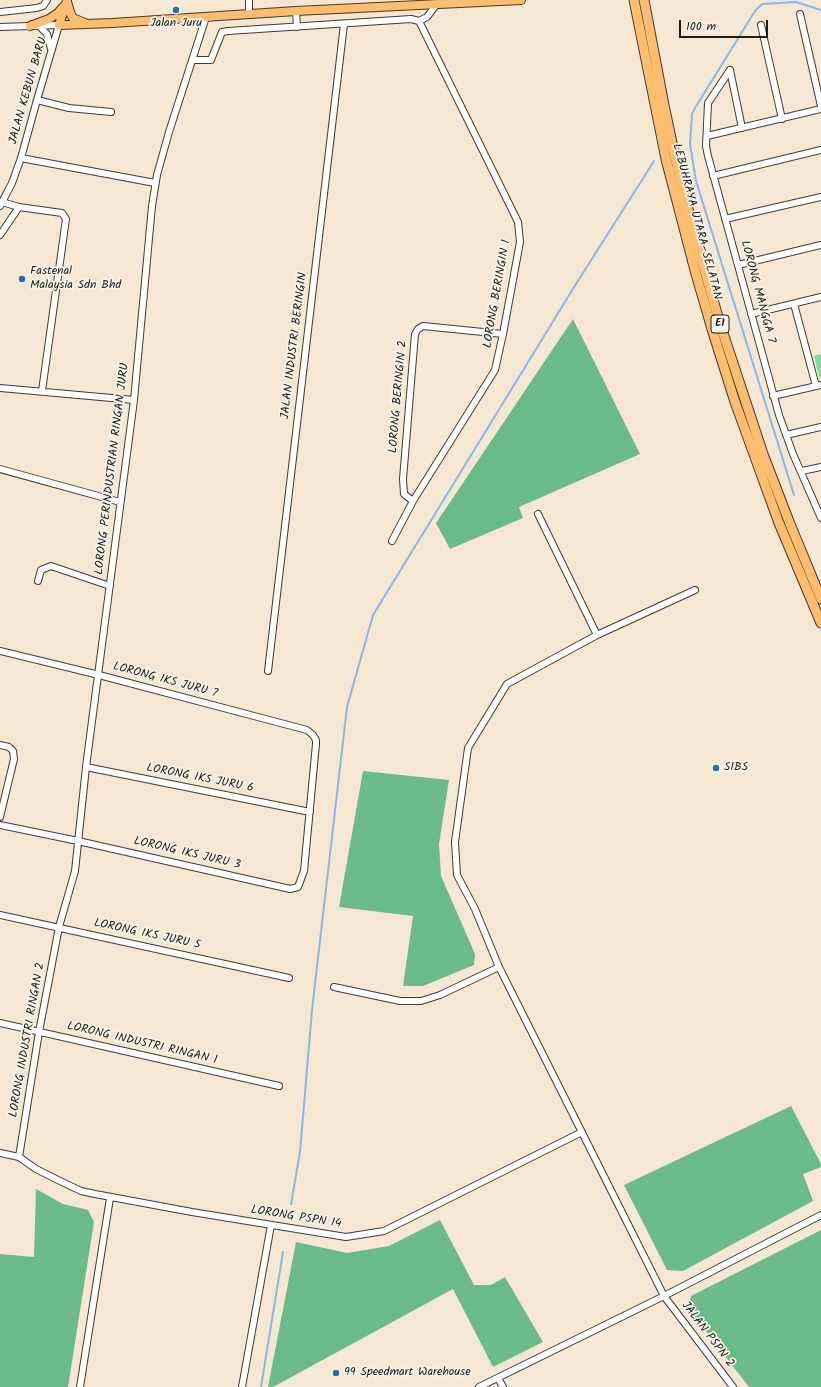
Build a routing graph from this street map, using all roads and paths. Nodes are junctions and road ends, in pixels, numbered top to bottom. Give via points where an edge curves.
1 (47, 0) edge
2 (67, 0) edge
3 (249, 0) edge
4 (521, 0) edge
5 (634, 0) edge
6 (644, 0) edge
7 (364, 4) edge
8 (436, 5) junction
9 (296, 11) junction
10 (0, 12) edge
11 (249, 14) junction
12 (800, 14) dead end
13 (206, 17) junction
14 (419, 21) junction
15 (88, 24) junction
16 (344, 24) junction
17 (59, 25) junction
18 (760, 25) dead end
19 (35, 26) junction
20 (0, 27) edge
21 (297, 27) junction
22 (51, 51) junction
23 (192, 60) junction
24 (37, 100) junction
25 (821, 106) edge
26 (821, 109) edge
27 (111, 112) dead end
28 (782, 118) junction
29 (742, 128) junction
30 (707, 136) junction
31 (821, 150) edge
32 (21, 158) junction
33 (713, 176) junction
34 (156, 183) junction
35 (821, 197) edge
36 (1, 204) edge
37 (19, 207) junction
38 (725, 219) junction
39 (0, 235) edge
40 (821, 245) edge
41 (738, 265) junction
42 (821, 297) edge
43 (794, 304) junction
44 (751, 314) junction
45 (503, 334) junction
46 (819, 385) edge
47 (0, 388) edge
48 (42, 391) junction
49 (774, 396) junction
50 (134, 400) junction
51 (821, 427) edge
52 (786, 435) junction
53 (821, 467) edge
54 (0, 469) edge
55 (802, 471) junction
56 (120, 502) junction
57 (413, 502) junction
58 (538, 514) dead end
59 (821, 518) edge
60 (392, 541) dead end
61 (38, 581) dead end
62 (110, 586) junction
63 (695, 590) dead end
64 (821, 599) edge
65 (821, 623) edge
66 (597, 635) junction
67 (0, 651) edge
68 (268, 671) dead end
69 (99, 675) junction
70 (0, 745) edge
71 (86, 767) junction
72 (310, 812) junction
73 (0, 817) edge
74 (0, 825) edge
75 (78, 841) junction
76 (0, 914) edge
77 (59, 927) junction
78 (499, 967) junction
79 (288, 978) dead end
80 (334, 987) dead end
81 (0, 1023) edge
82 (39, 1032) junction
83 (279, 1086) dead end
84 (582, 1132) junction
85 (0, 1152) edge
86 (19, 1157) junction
87 (110, 1198) junction
88 (821, 1215) edge
89 (271, 1225) junction
90 (664, 1296) junction
91 (498, 1378) junction
92 (80, 1387) edge
93 (242, 1387) edge
94 (479, 1387) edge
95 (503, 1387) edge
96 (733, 1387) edge

1 - 10 street via 44,6 37,8
2 - 15 main road via 73,18
2 - 17 main road
2 - 19 main road via 58,14
3 - 11 street
4 - 8 main road
5 - 65 highway, LEBUHRAYA UTARA–SELATAN / E1 via 666,159 712,330 760,471
6 - 64 highway, LEBUHRAYA UTARA–SELATAN / E1 via 682,183 720,324 766,461
7 - 8 main road
7 - 9 main road
8 - 14 street via 427,17
9 - 11 main road
9 - 21 street
11 - 13 main road
12 - 25 street
13 - 15 main road
13 - 23 street, LORONG PERINDUSTRIAN RINGAN JURU
14 - 16 street
14 - 45 street, LORONG BERINGIN 1 via 518,222 520,242
15 - 17 main road
16 - 21 street
16 - 68 street, JALAN INDUSTRI BERINGIN
17 - 19 street
17 - 22 street, JALAN KEBUN BARU
18 - 28 street
19 - 20 street
19 - 22 street via 47,34
21 - 23 street via 222,32 211,60
22 - 24 street, JALAN KEBUN BARU
23 - 34 street, LORONG PERINDUSTRIAN RINGAN JURU
24 - 27 street via 69,108
24 - 32 street, JALAN KEBUN BARU
26 - 28 street
28 - 29 street
29 - 30 street
29 - 30 street, LORONG MANGGA 7 via 730,70 708,103
30 - 33 street, LORONG MANGGA 7
31 - 33 street
32 - 34 street
32 - 36 street, JALAN KEBUN BARU
33 - 38 street, LORONG MANGGA 7
34 - 50 street, LORONG PERINDUSTRIAN RINGAN JURU
35 - 38 street
36 - 37 street
37 - 39 street
37 - 48 street via 62,213 66,219
38 - 41 street, LORONG MANGGA 7
40 - 41 street
41 - 44 street, LORONG MANGGA 7
42 - 43 street
43 - 44 street
43 - 46 street
44 - 49 street, LORONG MANGGA 7
45 - 57 street, LORONG BERINGIN 1 via 495,370
45 - 57 street, LORONG BERINGIN 2 via 423,326 415,334 403,479 404,494
46 - 49 street
47 - 48 street
48 - 50 street
49 - 52 street, LORONG MANGGA 7
50 - 56 street, LORONG PERINDUSTRIAN RINGAN JURU
51 - 52 street
52 - 55 street, LORONG MANGGA 7
53 - 55 street
54 - 56 street
55 - 59 street, LORONG MANGGA 7
56 - 62 street, LORONG PERINDUSTRIAN RINGAN JURU
57 - 60 street, LORONG BERINGIN 1
58 - 66 street
61 - 62 street via 41,570 51,566
62 - 69 street, LORONG PERINDUSTRIAN RINGAN JURU
63 - 66 street, JALAN PSPN 2
66 - 78 street, JALAN PSPN 2 via 507,684 468,748 455,842 457,875 475,909
67 - 69 street, LORONG IKS JURU 7
69 - 71 street, LORONG PERINDUSTRIAN RINGAN JURU
69 - 72 street, LORONG IKS JURU 7 via 307,730 316,740
70 - 73 street via 9,747 13,751 14,759
71 - 72 street, LORONG IKS JURU 6
71 - 75 street, LORONG PERINDUSTRIAN RINGAN JURU
72 - 75 street, LORONG IKS JURU 3 via 304,872 298,887 290,889
74 - 75 street, LORONG IKS JURU 3
75 - 77 street, LORONG PERINDUSTRIAN RINGAN JURU via 75,871
76 - 77 street, LORONG IKS JURU 5
77 - 79 street, LORONG IKS JURU 5
77 - 82 street, LORONG INDUSTRI RINGAN 2
78 - 80 street via 440,995 421,1001 400,1001
78 - 84 street, JALAN PSPN 2
81 - 82 street, LORONG INDUSTRI RINGAN 1
82 - 83 street, LORONG INDUSTRI RINGAN 1
82 - 86 street, LORONG INDUSTRI RINGAN 2
84 - 89 street, LORONG PSPN 14 via 384,1231 346,1236
84 - 90 street, JALAN PSPN 2
85 - 86 street
86 - 87 street, LORONG PSPN 14 via 36,1169 69,1185
87 - 89 street, LORONG PSPN 14
87 - 92 street
88 - 90 street
89 - 93 street
90 - 91 street
90 - 96 street, JALAN PSPN 2
91 - 94 street
91 - 95 street

